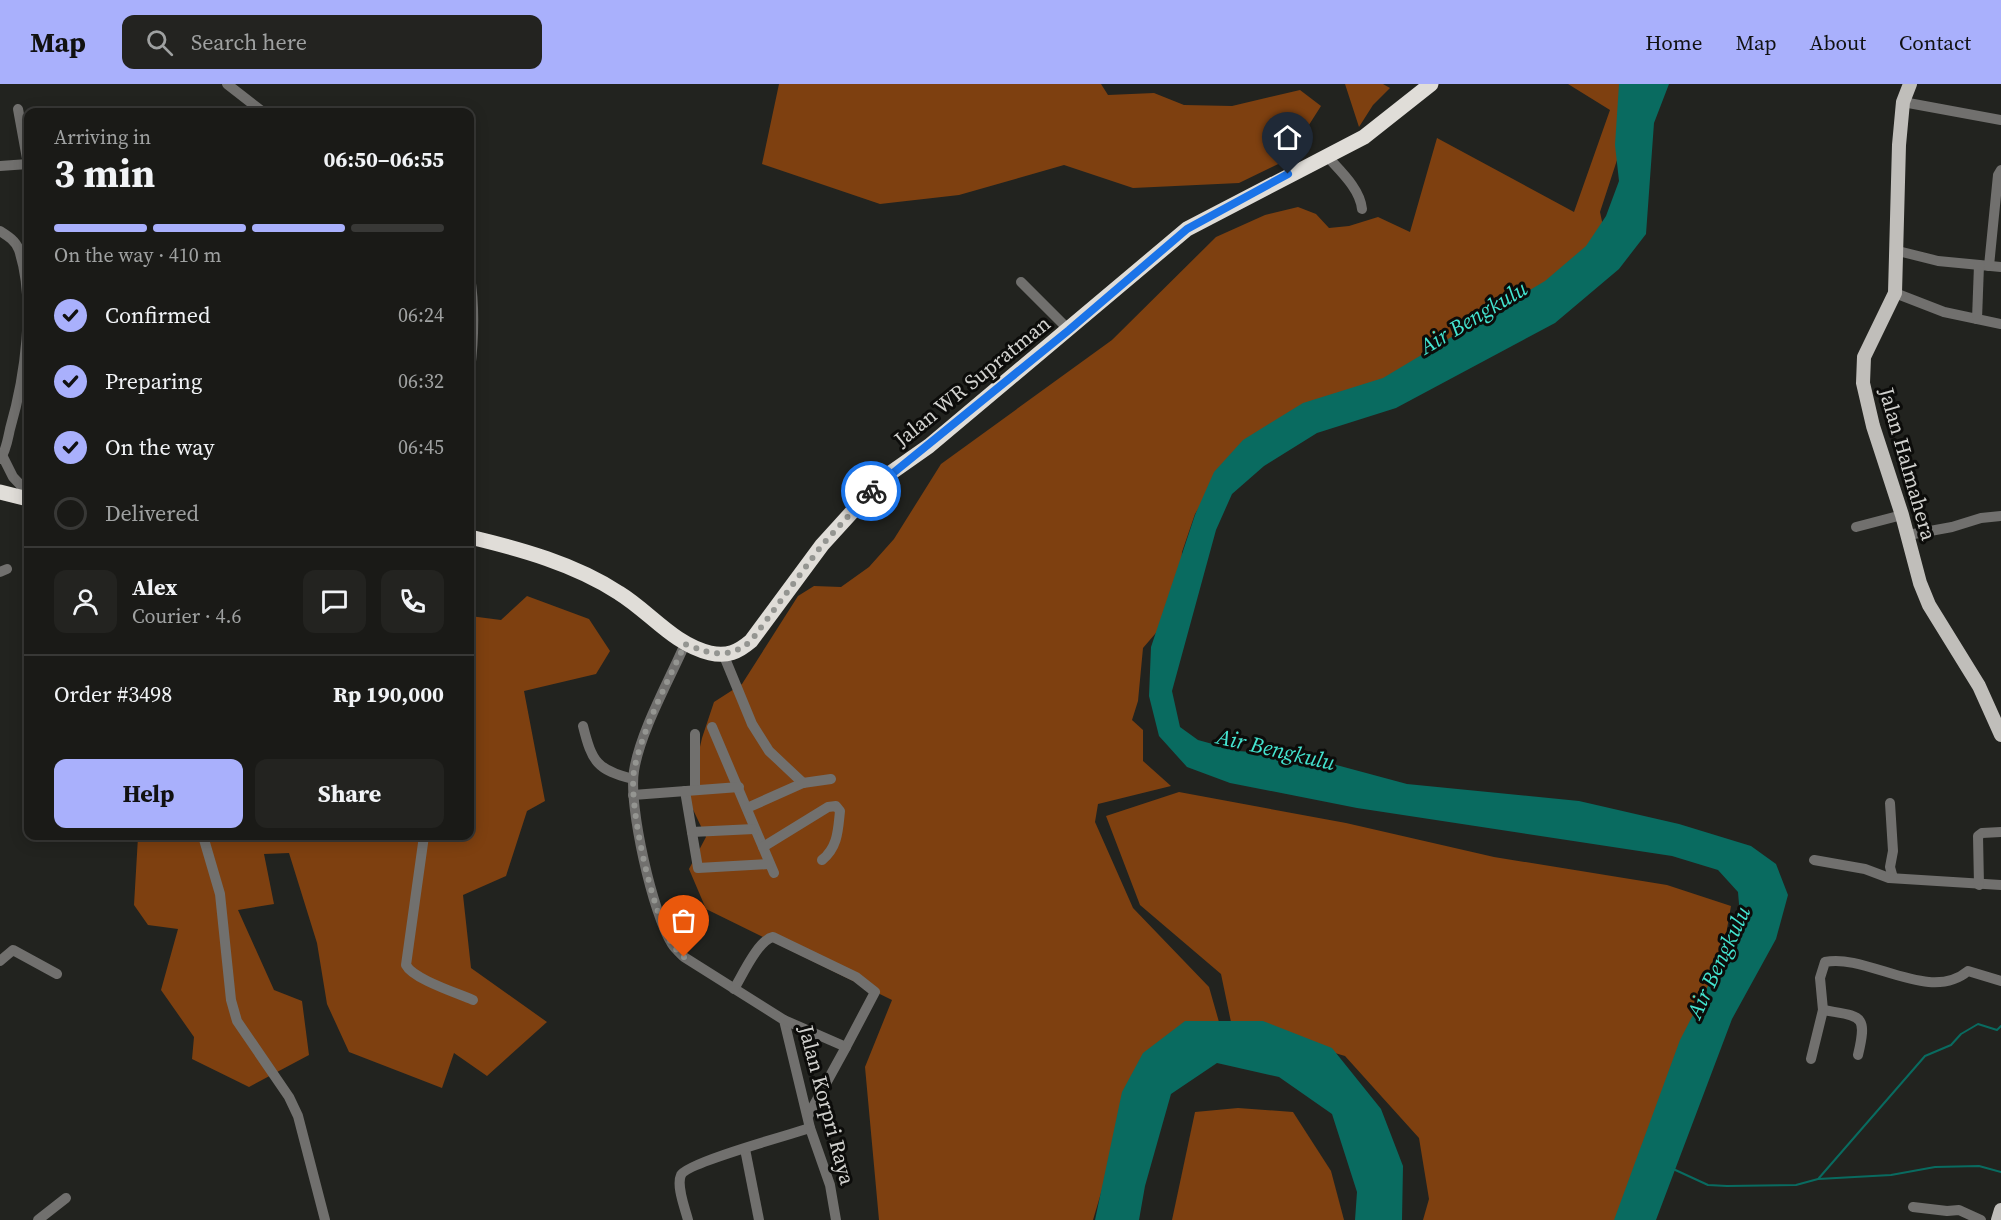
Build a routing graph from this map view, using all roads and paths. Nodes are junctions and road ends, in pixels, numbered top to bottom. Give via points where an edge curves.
1 (227, 84) edge
2 (1910, 84) edge
3 (1426, 86) edge
4 (1903, 102) junction
5 (258, 108) edge
6 (18, 109) dead end
7 (2001, 120) edge
8 (24, 142) edge
9 (1326, 154) junction
10 (24, 164) edge
11 (0, 166) edge
12 (2001, 170) edge
13 (1362, 209) dead end
14 (0, 231) edge
15 (1898, 251) junction
16 (1984, 265) junction
17 (2001, 267) edge
18 (24, 274) edge
19 (1021, 282) dead end
20 (1895, 293) junction
21 (474, 300) edge
22 (1977, 319) junction
23 (2001, 324) edge
24 (474, 330) edge
25 (1069, 330) junction
26 (24, 369) edge
27 (1, 458) edge
28 (24, 489) edge
29 (0, 492) edge
30 (24, 498) edge
31 (1902, 515) junction
32 (2001, 516) edge
33 (1856, 527) dead end
34 (1908, 535) junction
35 (474, 538) edge
36 (685, 644) junction
37 (724, 656) junction
38 (583, 726) dead end
39 (712, 727) dead end
40 (2000, 728) edge
41 (695, 734) dead end
42 (633, 779) junction
43 (831, 779) dead end
44 (803, 783) junction
45 (740, 787) junction
46 (690, 791) junction
47 (633, 795) junction
48 (1890, 803) dead end
49 (747, 808) junction
50 (754, 829) junction
51 (692, 832) junction
52 (2001, 832) edge
53 (204, 840) edge
54 (423, 840) edge
55 (763, 847) junction
56 (822, 860) dead end
57 (1814, 860) dead end
58 (1893, 878) junction
59 (1979, 885) junction
60 (2001, 885) edge
61 (0, 962) edge
62 (57, 974) dead end
63 (2001, 981) edge
64 (734, 989) junction
65 (473, 1000) dead end
66 (1823, 1010) junction
67 (784, 1020) junction
68 (846, 1047) junction
69 (1858, 1055) dead end
70 (1811, 1059) dead end
71 (808, 1116) junction
72 (810, 1128) junction
73 (745, 1149) junction
74 (66, 1198) dead end
75 (1913, 1207) dead end
76 (2001, 1210) edge
77 (38, 1220) edge
78 (325, 1220) edge
79 (688, 1220) edge
80 (759, 1220) edge
81 (836, 1220) edge
82 (1981, 1220) edge
83 (1998, 1220) edge

1 - 5 street
2 - 4 main road, Jalan Halmahera
3 - 9 highway, Jalan WR Supratman via 1380,126
4 - 7 street
4 - 15 main road, Jalan Halmahera
6 - 8 street
9 - 13 street via 1362,199
9 - 25 highway, Jalan WR Supratman via 1187,229
10 - 11 street
12 - 16 street
14 - 18 street via 12,239 19,251
15 - 16 street via 1938,261
15 - 20 main road, Jalan Halmahera
16 - 17 street
16 - 22 street
19 - 25 street
20 - 22 street via 1927,307
20 - 31 main road, Jalan Halmahera via 1864,357 1862,373 1865,400
21 - 24 street
22 - 23 street
25 - 37 highway, Jalan WR Supratman via 929,446 882,479 822,545 751,641
26 - 27 street
27 - 28 street
29 - 30 highway
31 - 33 street
31 - 34 main road, Jalan Halmahera
32 - 34 street
34 - 40 main road, Jalan Halmahera via 1929,604
35 - 36 highway via 511,546 603,583
36 - 37 highway
36 - 42 street, Jalan Korpri Raya via 638,753
37 - 44 street via 752,724 770,751
38 - 42 street via 589,749 601,768
39 - 45 street
41 - 46 street
42 - 47 street, Jalan Korpri Raya
43 - 44 street
44 - 49 street
45 - 46 street
45 - 49 street
46 - 47 street
46 - 51 street
47 - 64 street, Jalan Korpri Raya via 652,893 673,946 698,968
48 - 58 street
49 - 50 street
50 - 51 street
50 - 55 street
51 - 55 street via 700,869 772,869
52 - 59 street via 1978,836
53 - 78 street via 220,894 231,1000 237,1021 298,1116
54 - 65 street via 406,965 430,982
55 - 56 street via 828,807 836,806 840,811 836,841
57 - 58 street
58 - 59 street
59 - 60 street
61 - 62 street via 13,950
63 - 66 street via 1968,971 1951,981 1910,980 1829,961 1822,965 1820,978
64 - 67 street, Jalan Korpri Raya
64 - 68 street via 761,945 773,937 856,977 875,992
66 - 69 street via 1856,1016 1860,1021 1863,1032
66 - 70 street
67 - 68 street
67 - 71 street, Jalan Korpri Raya
68 - 71 street
71 - 72 street, Jalan Korpri Raya
72 - 73 street
72 - 81 street, Jalan Korpri Raya via 830,1185
73 - 79 street via 702,1162 681,1174
73 - 80 street
74 - 77 street
75 - 82 street via 1959,1210
76 - 83 main road

